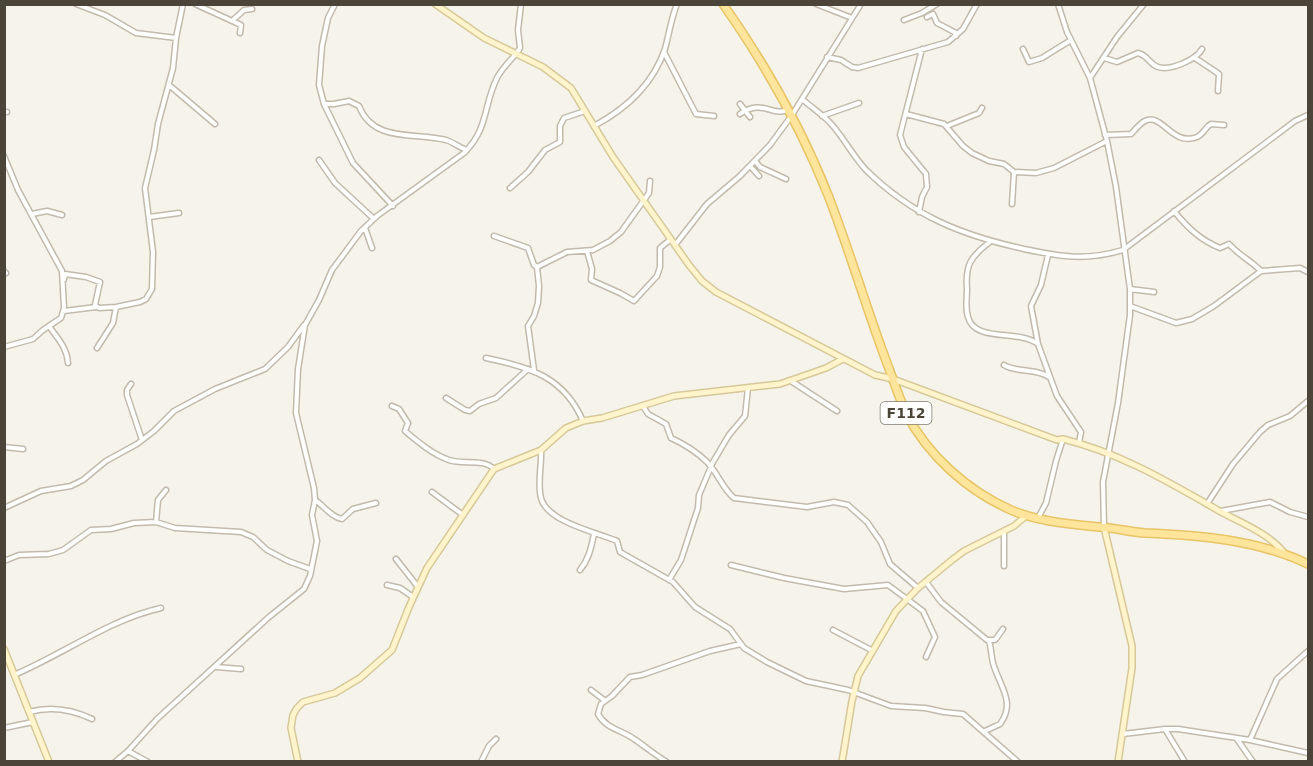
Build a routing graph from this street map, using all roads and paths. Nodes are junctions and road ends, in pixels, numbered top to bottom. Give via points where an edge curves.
1 (76, 4) edge
2 (183, 4) edge
3 (195, 4) edge
4 (335, 4) edge
5 (435, 4) edge
6 (520, 4) edge
7 (677, 4) edge
8 (723, 4) edge
9 (816, 4) edge
10 (861, 4) edge
11 (937, 4) edge
12 (977, 4) edge
13 (1058, 4) edge
14 (1144, 4) edge
15 (252, 9) dead end
16 (927, 17) dead end
17 (852, 18) junction
18 (233, 20) junction
19 (904, 20) dead end
20 (240, 33) dead end
21 (956, 37) junction
22 (176, 38) junction
23 (1071, 40) junction
24 (922, 49) junction
25 (1023, 49) dead end
26 (1202, 49) dead end
27 (664, 52) junction
28 (516, 53) junction
29 (827, 57) junction
30 (1104, 58) junction
31 (1195, 58) junction
32 (1090, 78) junction
33 (169, 85) junction
34 (1218, 91) dead end
35 (802, 99) junction
36 (859, 103) dead end
37 (324, 104) junction
38 (740, 104) dead end
39 (982, 108) dead end
40 (585, 111) junction
41 (745, 111) junction
42 (790, 112) junction
43 (740, 114) dead end
44 (906, 114) junction
45 (1308, 115) edge
46 (714, 116) dead end
47 (822, 116) junction
48 (750, 117) dead end
49 (215, 124) dead end
50 (1224, 125) dead end
51 (594, 126) junction
52 (947, 126) junction
53 (1105, 135) junction
54 (1107, 141) junction
55 (467, 150) junction
56 (4, 156) edge
57 (319, 160) dead end
58 (755, 160) junction
59 (750, 166) junction
60 (1014, 172) junction
61 (759, 176) dead end
62 (786, 178) dead end
63 (650, 181) dead end
64 (510, 188) dead end
65 (643, 200) junction
66 (1012, 204) dead end
67 (393, 206) junction
68 (1173, 211) junction
69 (919, 212) junction
70 (179, 213) dead end
71 (32, 214) junction
72 (62, 215) dead end
73 (149, 217) junction
74 (374, 219) junction
75 (365, 228) junction
76 (494, 236) dead end
77 (671, 239) junction
78 (991, 242) junction
79 (675, 245) junction
80 (372, 248) dead end
81 (1123, 250) junction
82 (587, 251) junction
83 (1048, 255) junction
84 (537, 267) junction
85 (1261, 271) junction
86 (1308, 272) edge
87 (64, 279) junction
88 (1130, 289) junction
89 (1154, 292) dead end
90 (1130, 306) junction
91 (96, 307) junction
92 (116, 307) junction
93 (64, 311) junction
94 (305, 325) junction
95 (48, 326) junction
96 (304, 332) junction
97 (298, 335) junction
98 (1038, 344) junction
99 (4, 348) edge
100 (98, 348) dead end
101 (486, 358) dead end
102 (843, 359) junction
103 (69, 363) dead end
104 (1004, 365) dead end
105 (531, 369) junction
106 (1050, 377) junction
107 (893, 379) junction
108 (791, 381) junction
109 (131, 384) dead end
110 (748, 388) junction
111 (446, 398) dead end
112 (1308, 401) edge
113 (392, 406) dead end
114 (643, 406) junction
115 (837, 411) dead end
116 (583, 421) junction
117 (142, 440) junction
118 (1063, 440) junction
119 (1079, 443) junction
120 (4, 447) edge
121 (23, 449) dead end
122 (541, 450) junction
123 (1108, 452) junction
124 (711, 467) junction
125 (494, 469) junction
126 (166, 490) dead end
127 (432, 492) dead end
128 (315, 500) junction
129 (376, 503) dead end
130 (1207, 504) junction
131 (4, 508) edge
132 (1221, 511) junction
133 (463, 515) junction
134 (1026, 516) junction
135 (1308, 517) edge
136 (1038, 518) junction
137 (156, 522) junction
138 (1104, 527) junction
139 (1004, 532) junction
140 (594, 534) junction
141 (1285, 554) junction
142 (396, 559) dead end
143 (4, 561) edge
144 (1308, 564) edge
145 (731, 565) dead end
146 (1004, 566) dead end
147 (310, 569) junction
148 (580, 570) dead end
149 (669, 580) junction
150 (925, 582) junction
151 (387, 585) dead end
152 (418, 587) junction
153 (918, 588) junction
154 (413, 597) junction
155 (908, 599) junction
156 (161, 608) dead end
157 (1003, 629) dead end
158 (833, 630) dead end
159 (989, 641) junction
160 (741, 644) junction
161 (4, 649) edge
162 (873, 651) junction
163 (1308, 651) edge
164 (926, 657) dead end
165 (215, 667) junction
166 (241, 669) dead end
167 (14, 675) junction
168 (591, 690) dead end
169 (854, 692) junction
170 (604, 700) junction
171 (29, 712) junction
172 (92, 719) dead end
173 (33, 722) junction
174 (4, 728) edge
175 (1165, 729) junction
176 (984, 731) junction
177 (1123, 734) junction
178 (496, 739) dead end
179 (1237, 739) junction
180 (1250, 740) junction
181 (128, 751) junction
182 (1308, 753) edge
183 (49, 762) edge
184 (115, 762) edge
185 (148, 762) edge
186 (298, 762) edge
187 (481, 762) edge
188 (667, 762) edge
189 (842, 762) edge
190 (1018, 762) edge
191 (1118, 762) edge
192 (1185, 762) edge
193 (1253, 762) edge

1 - 22 street via 136,33
2 - 22 street
3 - 18 street
4 - 37 street via 322,46 319,86
5 - 28 street via 474,32
6 - 28 street via 520,48
7 - 27 street
8 - 42 main road, F112
9 - 17 street
10 - 17 street
11 - 19 street
12 - 21 street
13 - 23 street
14 - 30 street
15 - 18 street via 244,10
16 - 21 street via 933,14 937,23 956,33
17 - 29 street
18 - 20 street via 241,25
21 - 24 street
22 - 33 street
23 - 25 street via 1029,62
23 - 32 street
24 - 29 street via 858,68
24 - 44 street
26 - 31 street
27 - 46 street via 696,114
27 - 51 street via 644,87 618,112
28 - 40 street via 562,80
28 - 55 street via 498,77 480,133
29 - 35 street
30 - 31 street via 1113,63 1138,53 1164,68
30 - 32 street
31 - 34 street via 1219,74
32 - 53 street
33 - 49 street
33 - 73 street via 145,188
35 - 42 street
35 - 47 street
36 - 47 street
37 - 55 street via 349,100 380,130 447,141
37 - 67 street via 353,163
38 - 41 street
39 - 52 street
40 - 51 street
40 - 64 street via 564,118 560,142 545,150
41 - 42 street via 762,106
41 - 43 street
41 - 48 street
42 - 58 street via 764,153
42 - 107 main road, F112 via 828,195
44 - 52 street
44 - 69 street via 901,140 927,174
45 - 68 street
47 - 69 street via 834,126 865,169
50 - 53 street via 1211,124 1202,134 1189,138 1177,136 1157,120 1148,119 1131,134
51 - 65 street
52 - 60 street via 972,153 1004,164
53 - 54 street
54 - 60 street via 1054,168 1036,173
54 - 81 street
55 - 67 street
56 - 71 street
57 - 74 street via 335,183
58 - 59 street
58 - 62 street via 760,167
59 - 61 street
59 - 79 street via 707,204
60 - 66 street
63 - 65 street via 650,191
65 - 77 street
65 - 82 street via 618,235
67 - 74 street
68 - 81 street
68 - 85 street via 1199,237 1220,248 1229,244
69 - 78 street
70 - 73 street
71 - 72 street via 47,211
71 - 87 street
73 - 92 street via 154,261 152,289 146,299
74 - 75 street
75 - 80 street
75 - 94 street via 332,270
76 - 84 street via 528,248
77 - 79 street
77 - 82 street via 660,248 657,276 634,301 591,280
78 - 83 street
78 - 98 street via 977,252 966,273 966,304 971,324 978,331 1014,335
79 - 102 street via 702,281 716,292
81 - 83 street via 1085,258
81 - 88 street
82 - 84 street via 567,252
83 - 98 street via 1031,306
84 - 105 street via 538,303 528,326
85 - 86 street via 1300,268
85 - 90 street via 1192,319 1176,323
87 - 91 street via 65,274 70,274 100,282
87 - 93 street
88 - 89 street
88 - 90 street
90 - 123 street
91 - 92 street
91 - 93 street
92 - 100 street via 113,323
93 - 95 street via 62,318
94 - 96 street
94 - 97 street
95 - 99 street via 33,339
95 - 103 street via 66,349
96 - 97 street
96 - 128 street via 296,413
97 - 117 street via 265,369 174,411
98 - 106 street
101 - 105 street
102 - 107 street
102 - 108 street
104 - 106 street
105 - 111 street via 496,399 470,411
105 - 116 street via 562,389
106 - 119 street via 1059,401 1081,432
107 - 118 street
107 - 134 main road, F112 via 913,424 938,458 983,495
108 - 110 street
108 - 115 street
109 - 117 street via 126,390
110 - 114 street via 674,396
110 - 124 street via 745,416
112 - 130 street via 1260,432
113 - 125 street via 399,409 408,423 405,431 426,448 449,460 485,463
114 - 116 street
114 - 124 street via 650,416 664,421 671,438 686,444
116 - 122 street via 566,428
117 - 131 street via 77,483 41,491
118 - 119 street
118 - 136 street via 1046,503
119 - 123 street
120 - 121 street
122 - 125 street
122 - 140 street via 540,491 544,505 551,513
123 - 130 street
123 - 138 street via 1103,482
124 - 149 street via 681,560
124 - 153 street via 726,490 739,500 807,507 834,502 848,505 867,522 890,564
125 - 133 street
126 - 137 street via 158,500
127 - 133 street
128 - 129 street via 342,519 353,509
128 - 147 street via 312,515 317,541
130 - 132 street
132 - 135 street via 1270,502
132 - 141 street via 1267,537
133 - 152 street
134 - 136 main road, F112
134 - 139 street
136 - 138 main road, F112
137 - 143 street via 93,530 63,550 19,555
137 - 147 street via 175,528 241,532 274,554
138 - 141 main road, F112 via 1236,541
138 - 177 street via 1132,646
139 - 146 street
139 - 150 street via 964,551
140 - 148 street via 586,563
140 - 149 street via 617,541 621,553
141 - 144 main road, F112
142 - 152 street
145 - 155 street via 844,589 888,585
147 - 165 street via 308,582 297,596
149 - 160 street via 695,607 730,629
150 - 153 street
150 - 159 street via 941,602
151 - 154 street
152 - 154 street
153 - 155 street
154 - 186 street via 388,656 335,693 303,702 297,708 291,728
155 - 162 street via 896,611
155 - 164 street via 923,611 935,634
156 - 167 street via 91,634
157 - 159 street via 995,640
158 - 162 street
159 - 176 street via 1007,707 1000,724
160 - 169 street via 806,681
160 - 170 street via 630,677
161 - 167 street
162 - 169 street via 858,676
163 - 180 street via 1277,679
165 - 166 street
165 - 181 street via 156,719
167 - 171 street
168 - 170 street
169 - 176 street via 891,706 963,714
169 - 189 street
170 - 188 street via 597,711 602,721
171 - 172 street via 67,710
171 - 173 street
173 - 174 street
173 - 183 street
175 - 177 street
175 - 179 street
175 - 192 street
176 - 190 street
177 - 191 street
178 - 187 street
179 - 180 street
179 - 193 street
180 - 182 street
181 - 184 street
181 - 185 street

